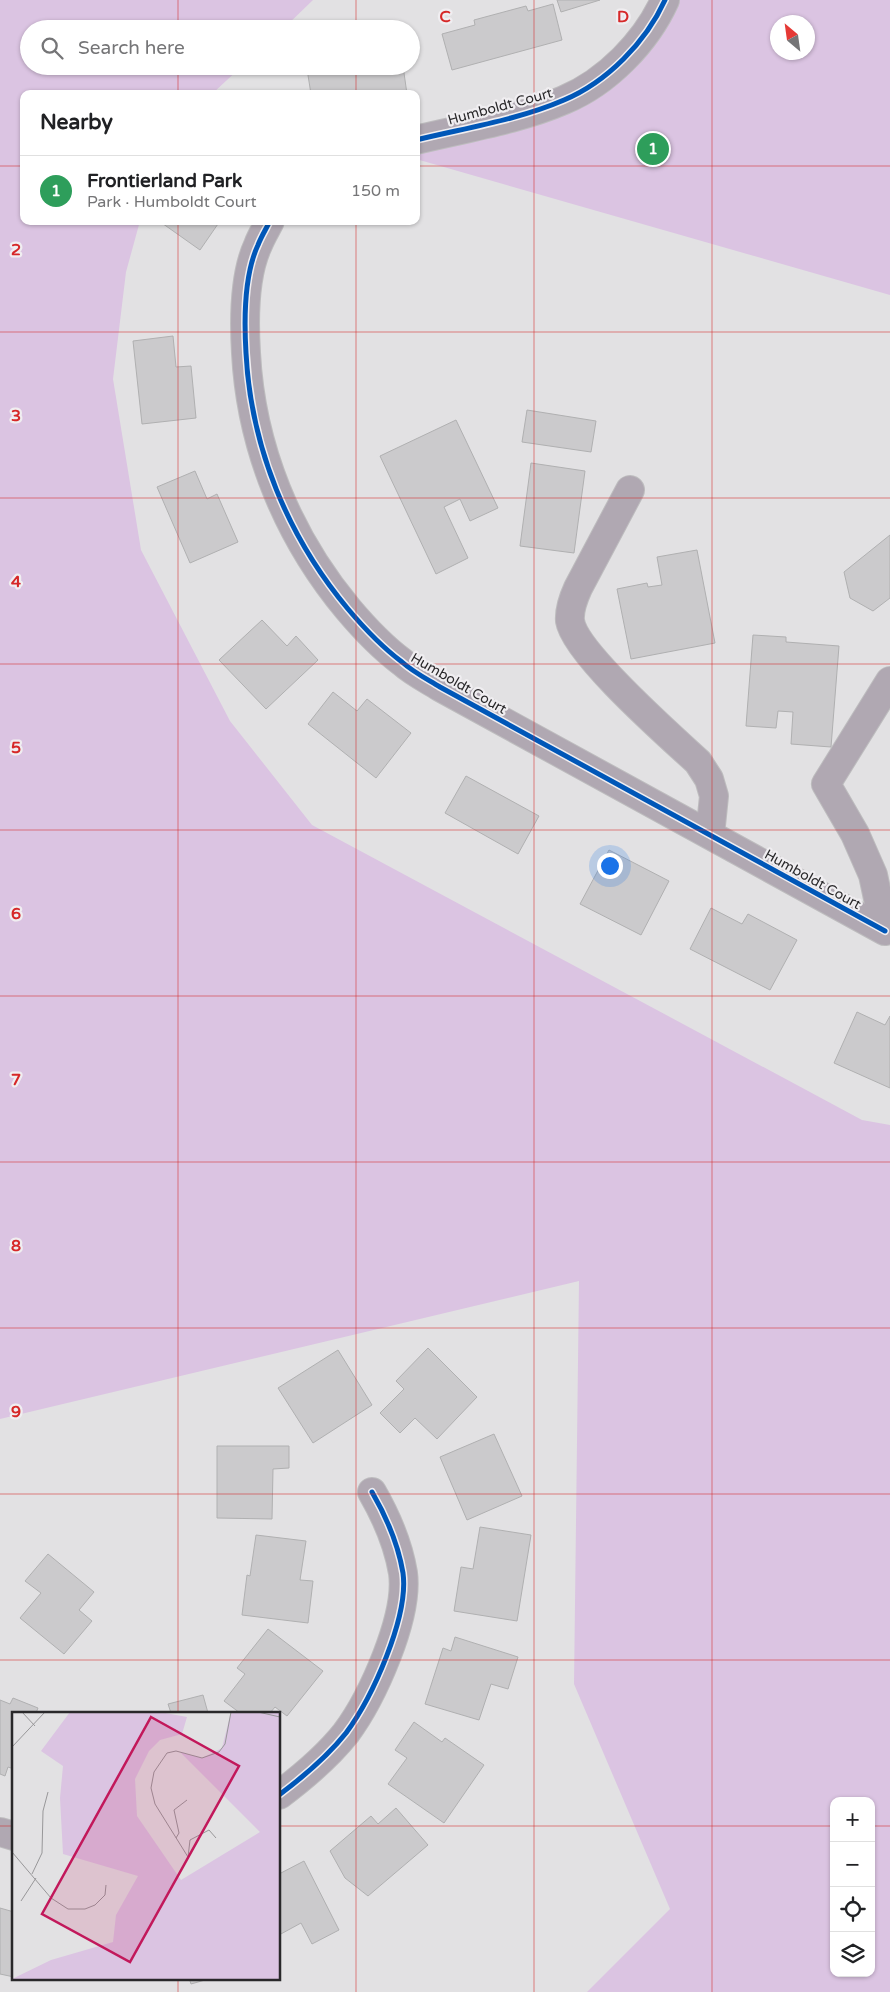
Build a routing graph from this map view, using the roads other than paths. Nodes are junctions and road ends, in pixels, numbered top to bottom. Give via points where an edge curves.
1 (665, 0) edge
2 (420, 139) edge
3 (268, 225) edge
4 (630, 490) dead end
5 (890, 681) edge
6 (710, 835) junction
7 (372, 1492) dead end
8 (280, 1794) edge

1 - 2 street, Humboldt Court via 659,14 633,48 604,78 565,100 519,116
3 - 6 street, Humboldt Court via 257,246 247,289 244,327 254,416 265,461 283,507 330,588 364,628 402,662 449,692
4 - 6 street via 574,596 570,622 598,666 698,762 706,774 714,796
5 - 6 street, Humboldt Court via 826,784 855,834 873,875 885,931
7 - 8 street via 397,1543 403,1575 401,1609 389,1651 346,1733 308,1774

